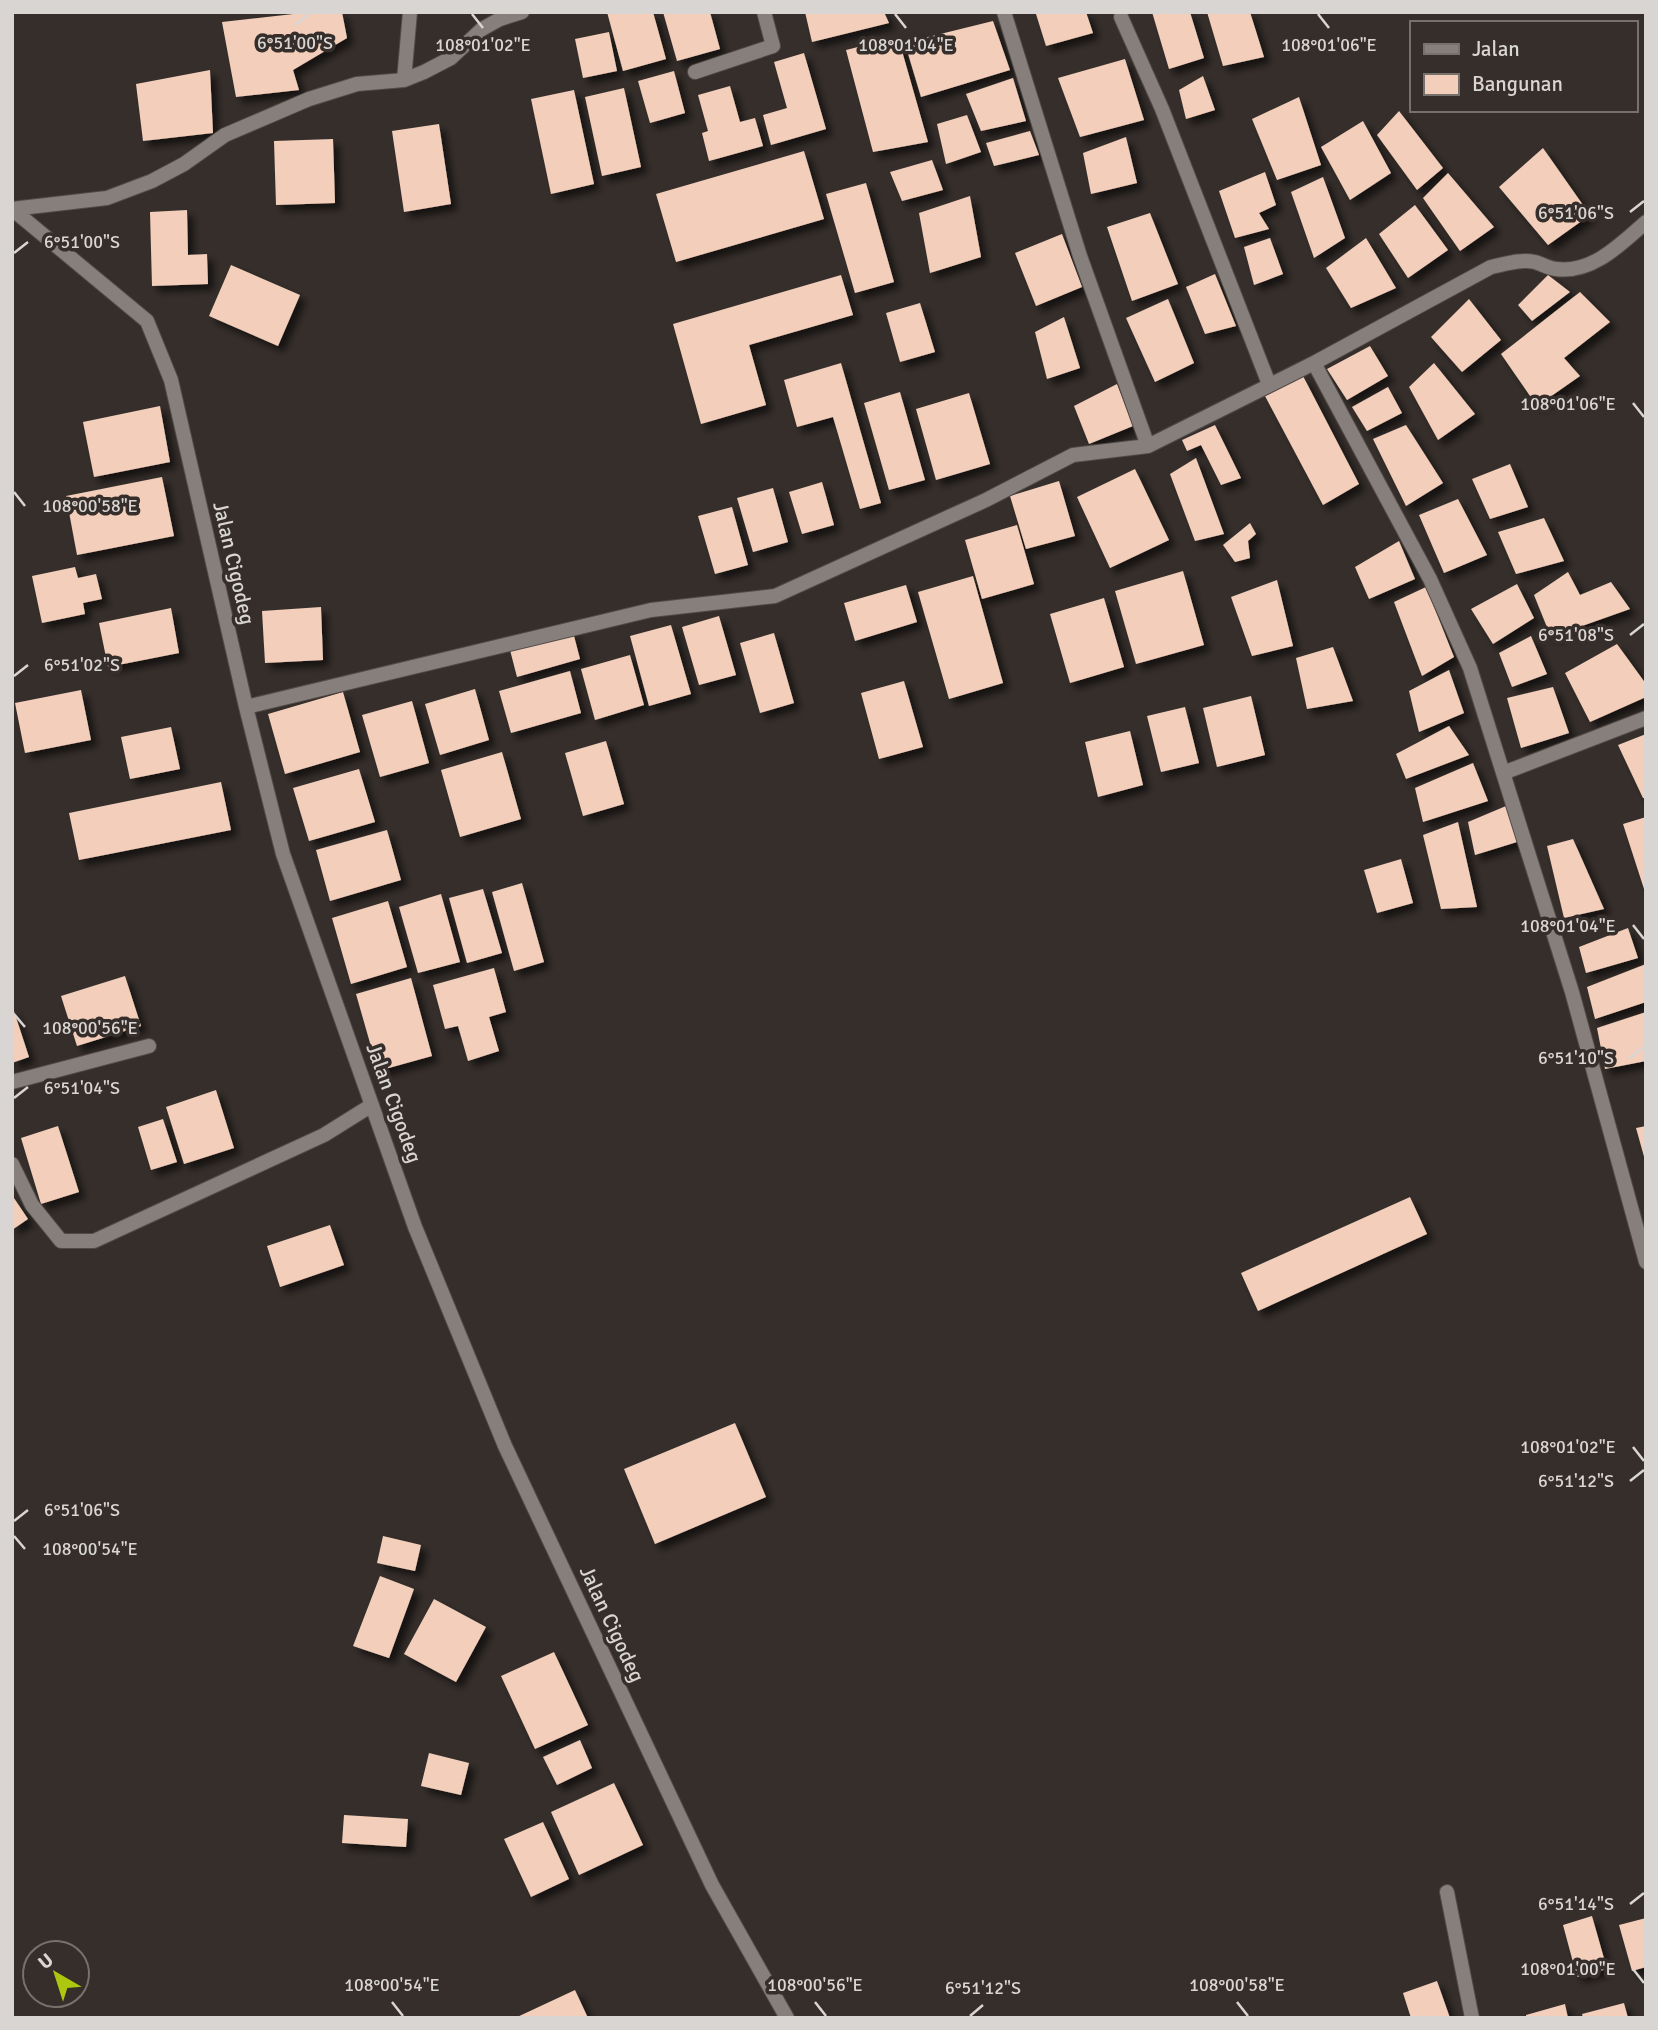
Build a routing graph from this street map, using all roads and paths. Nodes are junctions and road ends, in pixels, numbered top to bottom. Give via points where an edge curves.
1 (410, 12) edge
2 (522, 12) edge
3 (764, 12) edge
4 (1004, 12) edge
5 (1122, 17) dead end
6 (695, 72) dead end
7 (404, 80) junction
8 (12, 209) edge
9 (1646, 222) edge
10 (1314, 363) junction
11 (1269, 384) junction
12 (1149, 446) junction
13 (246, 707) junction
14 (1646, 718) edge
15 (1503, 773) junction
16 (149, 1046) dead end
17 (12, 1082) edge
18 (372, 1105) junction
19 (12, 1164) edge
20 (1646, 1262) edge
21 (1447, 1892) dead end
22 (787, 2018) edge
23 (1472, 2018) edge

1 - 7 street
2 - 7 street via 482,29 451,58
3 - 6 street via 773,46
4 - 12 street via 1080,256
5 - 11 street
7 - 8 street via 357,84 309,99 225,135 184,164 107,198
8 - 13 street, Jalan Cigodeg via 147,321 172,380
9 - 10 street via 1613,251 1587,265 1568,270 1517,261 1491,267
10 - 11 street
10 - 15 street via 1430,579 1469,668
11 - 12 street
12 - 13 street via 1073,455 775,596 651,610
13 - 18 street, Jalan Cigodeg via 283,854
14 - 15 street
15 - 20 street via 1572,992
16 - 17 street
18 - 19 street via 324,1135 94,1241 61,1241 32,1205
18 - 22 street, Jalan Cigodeg via 415,1227 505,1446 712,1885
21 - 23 street

